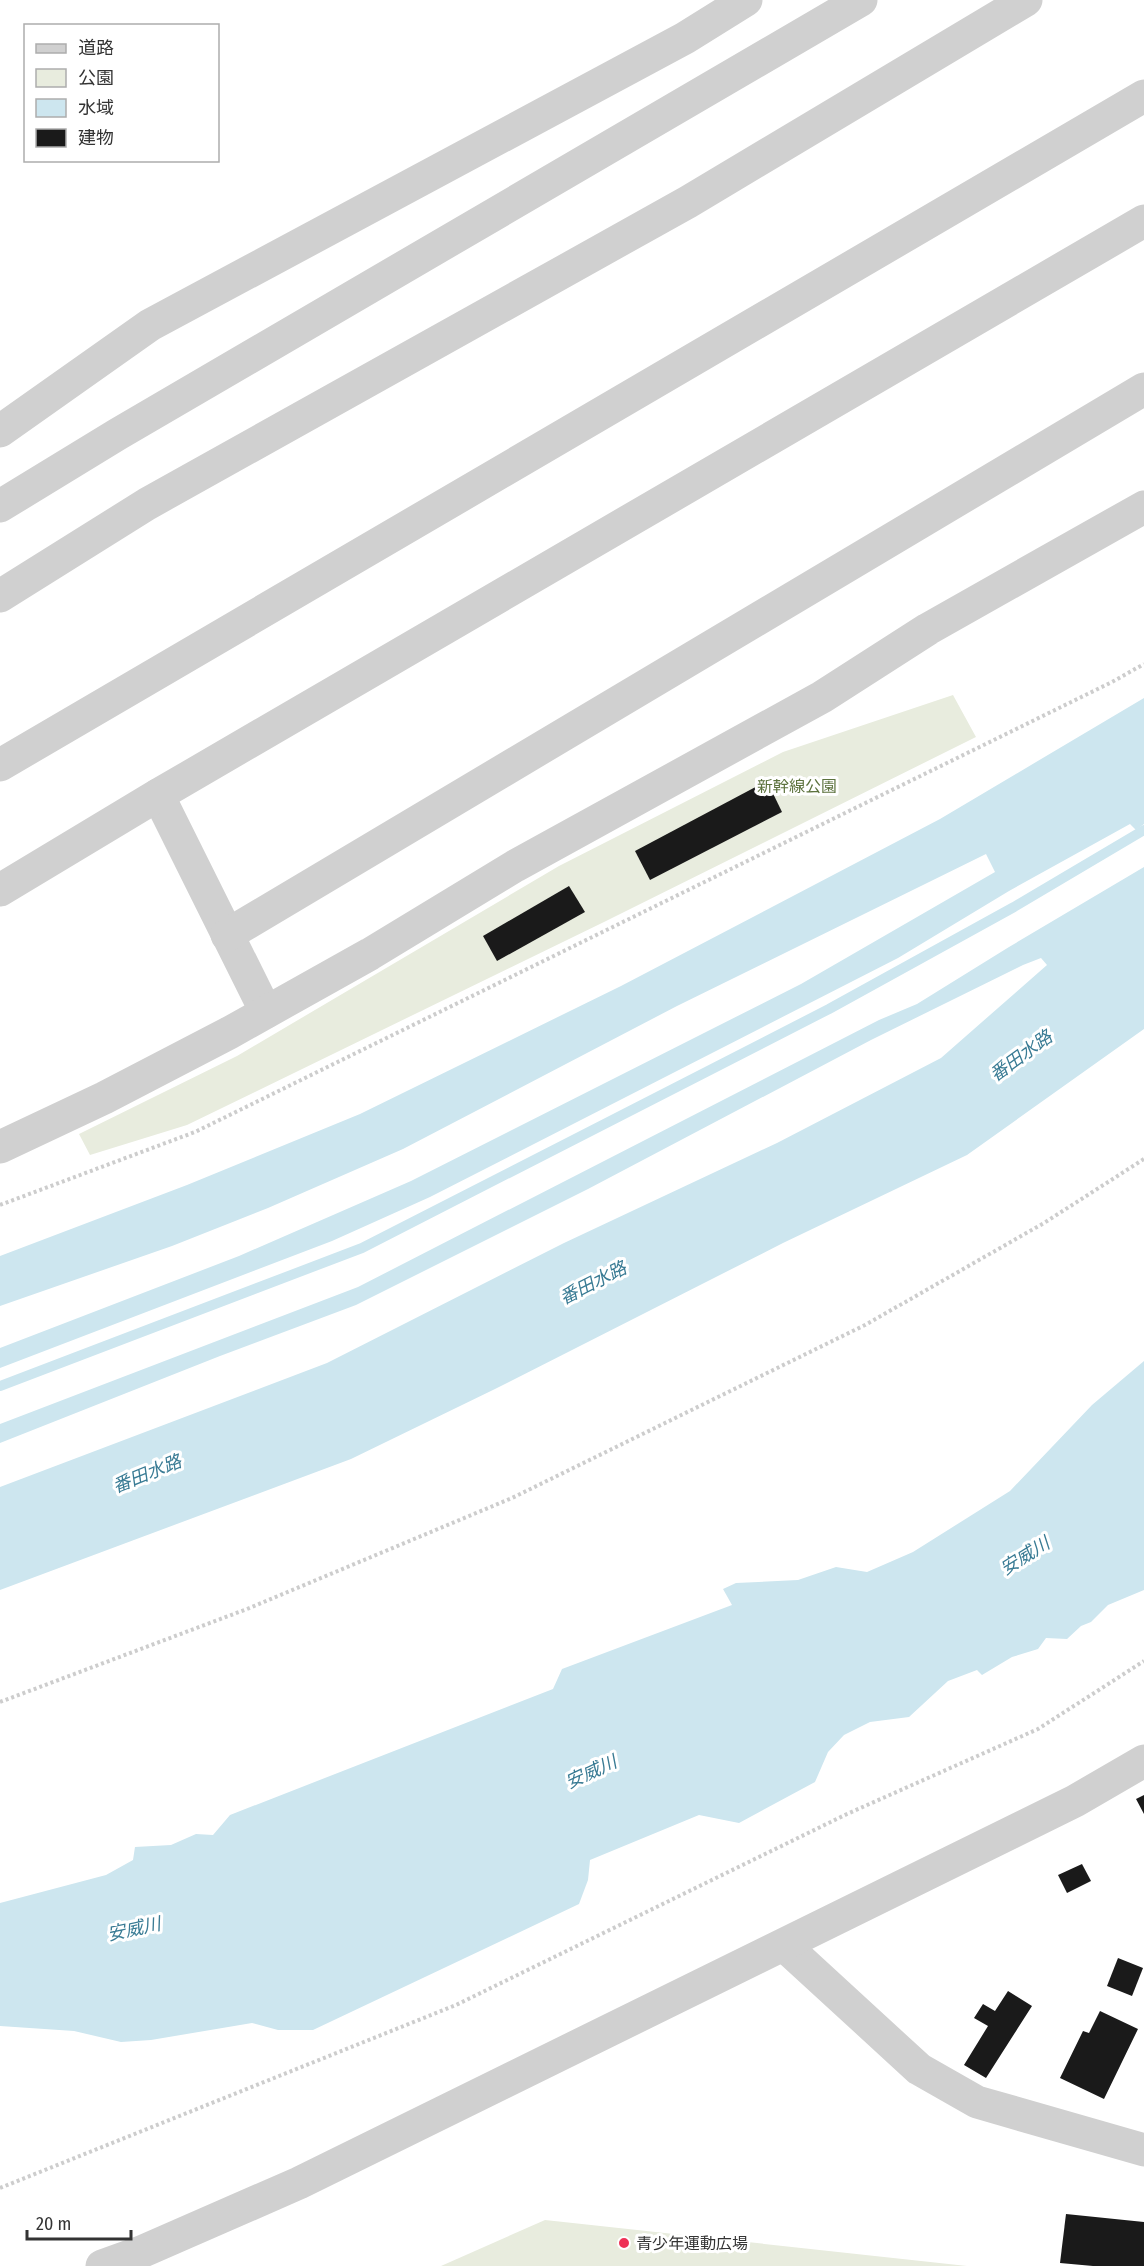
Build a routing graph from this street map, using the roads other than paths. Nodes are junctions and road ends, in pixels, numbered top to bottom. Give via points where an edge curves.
1 (746, 0) edge
2 (861, 0) edge
3 (1026, 0) edge
4 (1144, 96) edge
5 (1144, 221) edge
6 (1144, 389) edge
7 (0, 431) edge
8 (0, 506) edge
9 (1144, 507) edge
10 (0, 596) edge
11 (0, 765) edge
12 (158, 795) junction
13 (0, 890) edge
14 (227, 935) junction
15 (266, 1012) junction
16 (0, 1147) edge
17 (1144, 1761) edge
18 (785, 1946) junction
19 (1144, 2150) edge
20 (102, 2266) edge

1 - 7 street via 685,38 150,325
2 - 8 street
3 - 10 street via 688,202 147,504
4 - 11 street
5 - 12 street
6 - 14 street
9 - 15 street via 928,629 822,697 515,866
12 - 13 street
12 - 14 street
14 - 15 street
15 - 16 street via 104,1098
17 - 18 street via 1075,1801
18 - 19 street via 919,2069 977,2102
18 - 20 street via 299,2184

